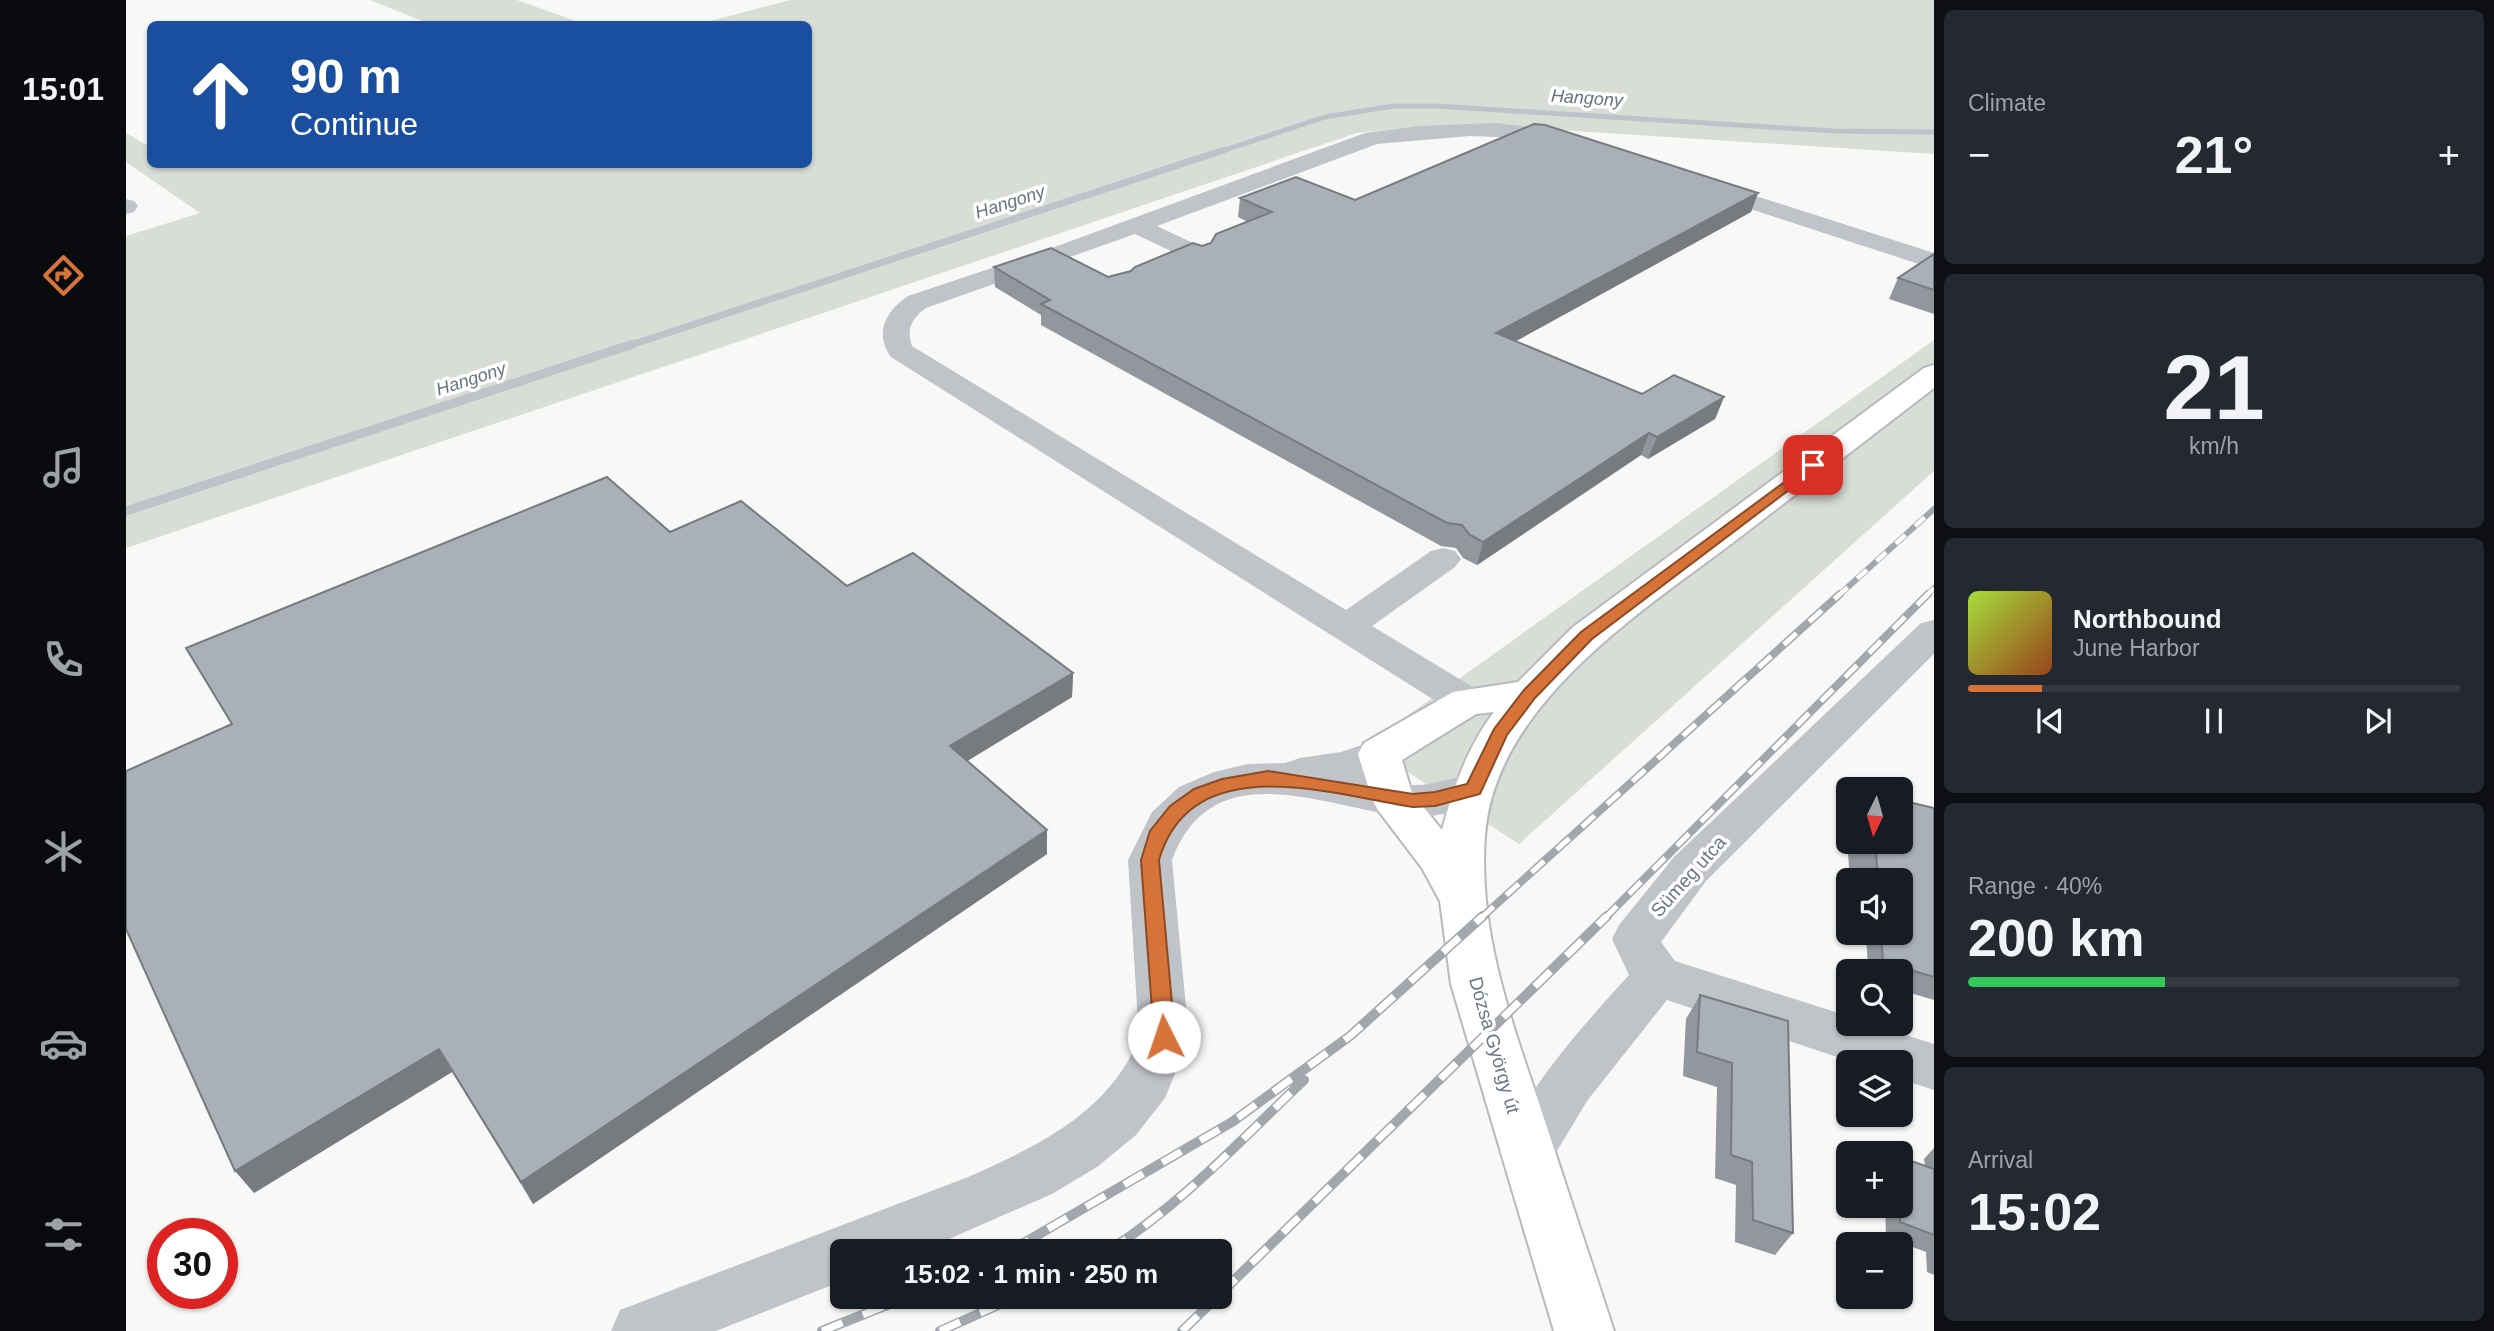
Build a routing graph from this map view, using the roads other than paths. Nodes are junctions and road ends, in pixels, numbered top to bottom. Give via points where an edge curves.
1 (1595, 151) edge
2 (1674, 176) edge
3 (1135, 225) junction
4 (1058, 254) junction
5 (1199, 255) edge
6 (1934, 261) edge
7 (1095, 271) edge
8 (1934, 374) edge
9 (1443, 559) dead end
10 (1346, 627) junction
11 (1934, 632) edge
12 (1530, 694) junction
13 (1467, 702) junction
14 (1379, 754) junction
15 (1268, 778) junction
16 (1474, 789) junction
17 (1393, 799) junction
18 (1463, 900) junction
19 (1658, 976) junction
20 (1934, 1067) edge
21 (1526, 1153) junction
22 (876, 1239) edge
23 (830, 1257) edge
24 (641, 1331) edge
25 (1584, 1331) edge

1 - 3 street via 1543,134 1454,131 1373,138
2 - 6 street
3 - 4 street
3 - 5 street
4 - 7 street
4 - 10 street via 917,302 897,322 898,346
8 - 12 main road, Dózsa György út via 1586,636
9 - 10 street
10 - 13 street
11 - 19 street, Sümeg utca via 1690,869 1643,927 1636,939
12 - 13 main road
12 - 16 main road, Dózsa György út via 1500,733
13 - 14 main road
14 - 15 street via 1345,766
14 - 17 main road
15 - 17 street
15 - 22 street via 1229,783 1200,794 1177,811 1157,836 1150,860 1164,1037 1150,1079 1124,1111 1092,1140 1028,1179
16 - 17 street via 1435,799
16 - 18 main road, Dózsa György út via 1463,834
17 - 18 main road via 1438,856
18 - 21 main road, Dózsa György út via 1475,984
19 - 20 street
19 - 21 street via 1608,1034 1536,1132
21 - 25 main road, Dózsa György út
23 - 24 street

